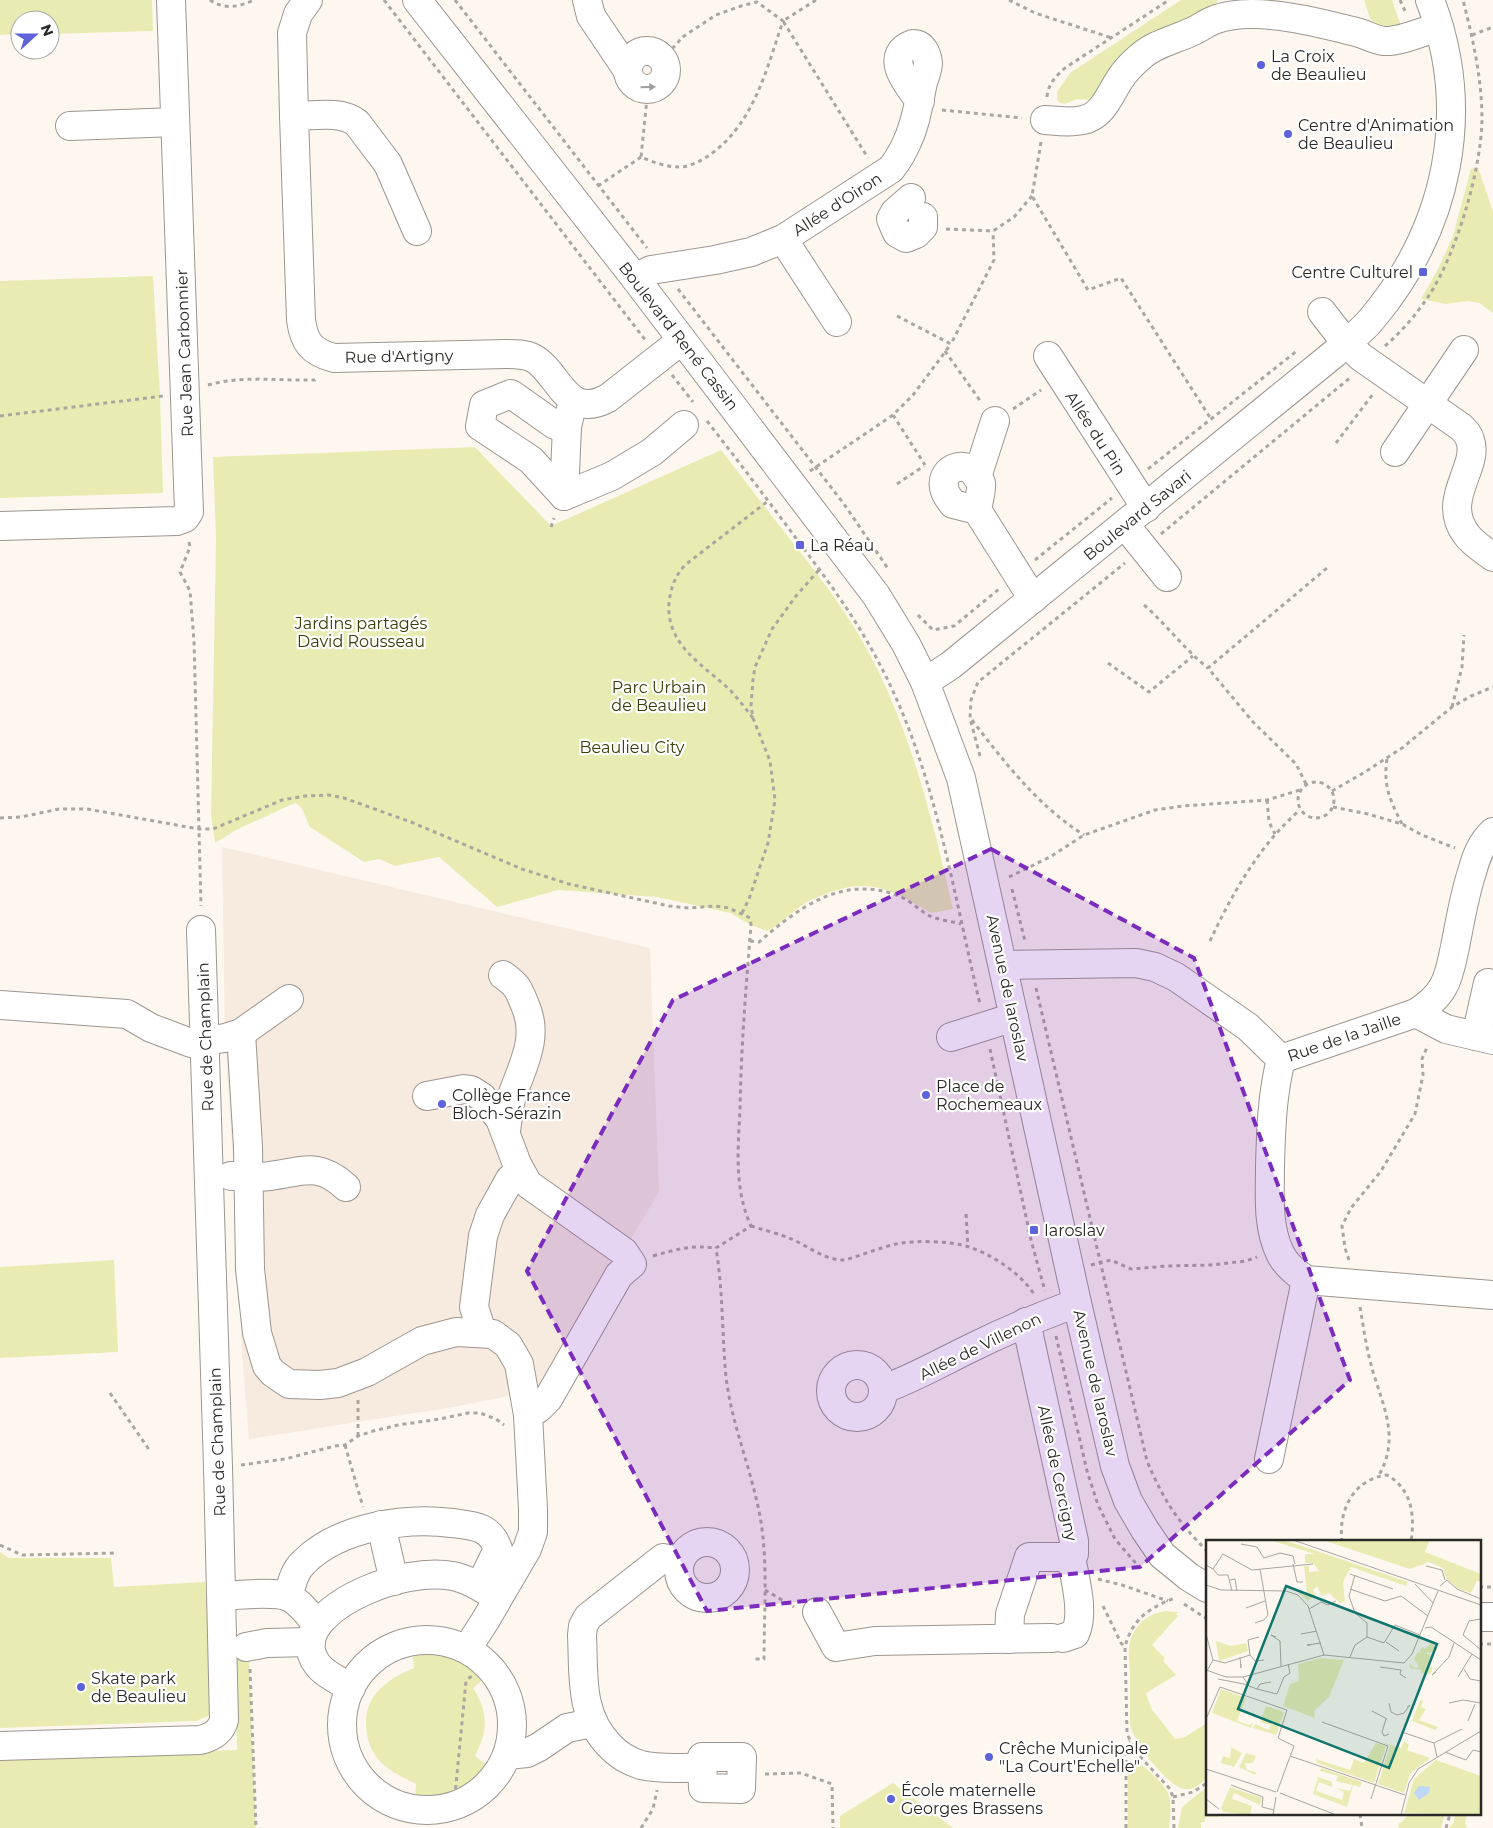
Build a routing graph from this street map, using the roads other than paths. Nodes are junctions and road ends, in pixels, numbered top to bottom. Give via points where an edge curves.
1 (171, 0) edge
2 (417, 0) edge
3 (587, 0) edge
4 (1430, 0) edge
5 (298, 4) edge
6 (1426, 31) junction
7 (628, 71) junction
8 (919, 105) road end
9 (294, 116) junction
10 (1046, 120) road end
11 (175, 122) junction
12 (70, 126) dead end
13 (885, 173) junction
14 (922, 215) road end
15 (417, 231) dead end
16 (783, 239) junction
17 (636, 278) junction
18 (1322, 312) dead end
19 (837, 322) dead end
20 (682, 340) junction
21 (1346, 343) junction
22 (1464, 350) dead end
23 (1054, 367) road end
24 (573, 400) junction
25 (1428, 404) junction
26 (694, 415) road end
27 (994, 421) road end
28 (567, 427) junction
29 (1485, 444) edge
30 (1395, 452) dead end
31 (564, 496) junction
32 (1146, 508) junction
33 (1125, 525) junction
34 (0, 526) edge
35 (1493, 557) edge
36 (1167, 577) dead end
37 (1033, 599) junction
38 (925, 682) junction
39 (1493, 832) edge
40 (201, 930) road end
41 (1003, 966) junction
42 (503, 975) dead end
43 (1488, 983) dead end
44 (289, 999) dead end
45 (0, 1005) edge
46 (1014, 1016) junction
47 (1426, 1019) junction
48 (241, 1033) junction
49 (951, 1037) dead end
50 (1484, 1038) edge
51 (205, 1042) junction
52 (1281, 1059) junction
53 (427, 1096) dead end
54 (506, 1131) junction
55 (521, 1172) junction
56 (209, 1176) junction
57 (248, 1176) junction
58 (346, 1187) dead end
59 (1306, 1280) junction
60 (1493, 1294) edge
61 (1077, 1303) junction
62 (1041, 1316) junction
63 (482, 1332) junction
64 (884, 1389) dead end
65 (528, 1424) junction
66 (1269, 1459) dead end
67 (374, 1527) junction
68 (680, 1561) dead end
69 (1074, 1569) junction
70 (394, 1581) junction
71 (1206, 1587) edge
72 (488, 1592) junction
73 (222, 1596) junction
74 (288, 1597) junction
75 (809, 1611) road end
76 (1480, 1617) edge
77 (1493, 1617) edge
78 (314, 1634) junction
79 (1009, 1639) junction
80 (246, 1647) road end
81 (476, 1656) junction
82 (351, 1688) junction
83 (592, 1722) junction
84 (0, 1746) edge
85 (507, 1755) junction
86 (742, 1775) road end
87 (437, 1815) edge

1 - 11 street, Rue Jean Carbonnier
2 - 17 street, Boulevard René Cassin
3 - 7 street via 591,16
4 - 6 street, Boulevard Savari
5 - 9 street, Rue d'Artigny via 292,33
6 - 10 street via 1386,41 1277,15 1227,16 1145,53 1089,119
6 - 21 street, Boulevard Savari via 1449,77 1451,136 1439,198 1400,281 1370,321
7 -> 7 street via 633,83 648,89 657,86 666,69 662,58 652,51 640,52 631,59
8 - 13 street, Allée d'Oiron via 908,142
9 - 15 street via 339,116 357,122 388,164
9 - 24 street, Rue d'Artigny via 301,320 303,334 312,347 334,358 523,355 538,361
11 - 12 street
11 - 34 street, Rue Jean Carbonnier via 190,499 187,516 174,521
13 - 14 street, Allée d'Oiron
13 - 16 street, Allée d'Oiron
16 - 17 street, Allée d'Oiron via 751,252 650,270
16 - 19 street, Allée d'Oiron
17 - 20 street, Boulevard René Cassin
18 - 21 street
20 - 24 street via 605,399 590,403
20 - 38 street, Boulevard René Cassin via 876,595
21 - 25 street
21 - 32 street, Boulevard Savari
22 - 25 street
23 - 32 street, Allée du Pin
24 - 28 street
25 - 29 street via 1461,427 1471,441
25 - 30 street
26 - 31 street via 652,452 612,476
27 - 37 street via 978,477 981,483 976,510
28 - 31 street
28 - 31 street via 555,425 511,394 484,405 480,426 531,460
29 - 35 street via 1472,455 1457,505 1465,533
32 - 33 street, Boulevard Savari
33 - 36 street
33 - 37 street, Boulevard Savari
37 - 38 street, Boulevard Savari
38 - 41 street, Avenue de Iaroslav via 962,778
39 - 47 street, Rue de la Jaille via 1477,855 1447,978
40 - 51 street, Rue de Champlain
41 - 46 street, Avenue de Iaroslav
41 - 52 street, Rue de la Jaille via 1136,963 1155,967 1176,977 1248,1027
42 - 54 street via 517,985 530,1016 531,1038 525,1064 512,1095
43 - 50 street
44 - 48 street
45 - 51 street via 127,1014 173,1037 191,1043
46 - 49 street
46 - 61 street, Avenue de Iaroslav
47 - 50 street via 1446,1029
47 - 52 street, Rue de la Jaille
48 - 51 street
48 - 57 street
51 - 56 street, Rue de Champlain
52 - 59 street via 1271,1109 1272,1230 1285,1262
53 - 54 street via 471,1090 491,1107
54 - 55 street
55 - 63 street via 510,1179 490,1215 483,1236 474,1307
55 - 65 street via 528,1184 624,1252 632,1264 619,1275 548,1399
56 - 57 street
56 - 73 street, Rue de Champlain
57 - 58 street via 317,1170 335,1177
57 - 63 street via 250,1269 257,1333 267,1366 281,1379 299,1385 338,1383 438,1335
59 - 60 street
59 - 66 street
61 - 62 street, Allée de Villenon
61 - 71 street, Avenue de Iaroslav via 1115,1466 1128,1502 1162,1555
62 - 64 street, Allée de Villenon
62 - 69 street, Allée de Cercigny via 1074,1541
63 - 65 street via 500,1338 514,1353 522,1378
65 - 72 street via 533,1532 527,1548
67 - 70 street
67 - 72 street via 415,1520 482,1529 494,1538 498,1549
67 - 74 street via 346,1536 303,1562
68 - 83 street via 664,1558 588,1617 583,1626 585,1696
69 - 79 street, Allée de Cercigny via 1029,1557 1010,1614
69 - 79 street via 1078,1628 1072,1636
70 - 72 street via 442,1575 461,1578
70 - 78 street via 348,1600 331,1612
72 - 81 street
73 - 74 street
73 - 84 street, Rue de Champlain via 224,1720 212,1736 200,1740
74 - 78 street via 298,1603
75 - 79 street via 836,1647 874,1641
76 - 77 street
78 - 80 street
78 - 82 street via 314,1658 320,1668
81 - 82 street via 448,1642 427,1640 399,1644 369,1663
81 - 85 street via 499,1679 509,1700 512,1723
82 - 87 street via 342,1721 348,1756 356,1771 381,1796 396,1804
83 - 85 street via 567,1728 527,1753
83 - 86 street via 618,1754 628,1760 642,1765 703,1768 702,1788 741,1789
85 - 87 street via 490,1782 477,1794

